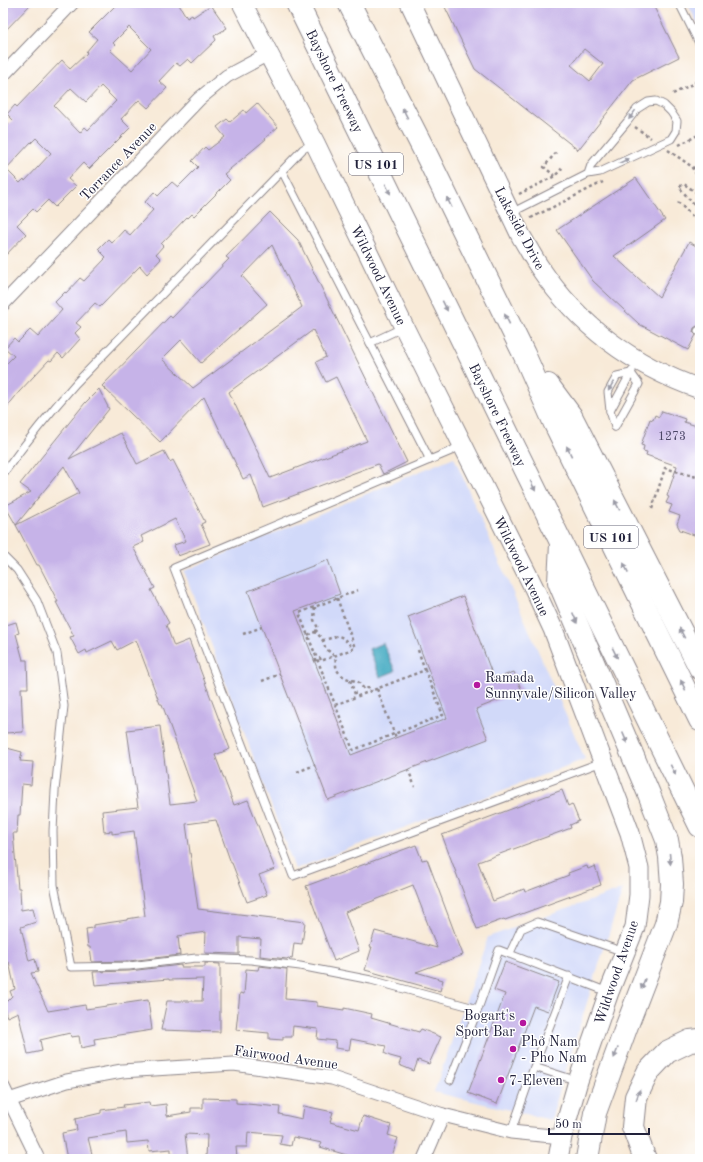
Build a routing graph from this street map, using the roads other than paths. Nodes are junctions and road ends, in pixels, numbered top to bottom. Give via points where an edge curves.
1 (72, 3) edge
2 (242, 3) edge
3 (297, 3) edge
4 (349, 3) edge
5 (410, 3) edge
6 (679, 3) edge
7 (700, 45) edge
8 (268, 54) junction
9 (3, 75) edge
10 (315, 143) junction
11 (282, 171) junction
12 (588, 174) junction
13 (510, 214) junction
14 (3, 304) edge
15 (404, 327) junction
16 (370, 343) junction
17 (524, 354) junction
18 (635, 367) junction
19 (700, 389) edge
20 (617, 398) junction
21 (628, 404) junction
22 (610, 411) junction
23 (457, 448) junction
24 (430, 460) junction
25 (3, 474) edge
26 (561, 543) junction
27 (3, 556) edge
28 (700, 668) edge
29 (700, 720) edge
30 (603, 762) junction
31 (700, 826) edge
32 (625, 952) junction
33 (510, 953) junction
34 (569, 976) junction
35 (609, 992) junction
36 (478, 1009) junction
37 (700, 1040) edge
38 (534, 1067) junction
39 (450, 1080) dead end
40 (578, 1081) junction
41 (3, 1087) edge
42 (6, 1101) edge
43 (442, 1115) junction
44 (511, 1132) junction
45 (562, 1137) junction
46 (38, 1159) edge
47 (424, 1159) edge
48 (558, 1159) edge
49 (587, 1159) edge
50 (645, 1159) edge

1 - 9 street
2 - 8 street, Wildwood Avenue
3 -> 26 highway, Bayshore Freeway / US 101
17 -> 4 highway, US 101
5 - 13 street, Lakeside Drive
6 - 7 lane
8 - 10 street, Wildwood Avenue
8 - 14 street, Torrance Avenue via 227,76 199,99
10 - 11 lane via 303,149
10 - 15 street, Wildwood Avenue
11 - 16 lane
11 - 25 lane via 76,383 50,412
12 -> 12 lane via 600,172 671,140 676,131 677,121 671,112 656,101 648,102 637,109 591,165
12 - 13 lane
13 - 18 street, Lakeside Drive via 539,267 562,297 593,330 613,344
15 - 16 lane
15 - 23 street, Wildwood Avenue
16 - 24 lane
28 -> 17 highway via 571,416
29 -> 17 highway, US 101 via 555,424
18 - 19 street, Lakeside Drive via 657,372
18 - 20 lane
18 - 21 lane via 639,384
18 -> 22 lane via 617,376 608,392
20 - 21 lane
20 - 22 lane
21 - 22 lane via 615,427
23 - 24 lane
23 - 30 street, Wildwood Avenue via 534,588 553,629
24 - 30 lane via 174,568 293,876
26 -> 31 highway, Bayshore Freeway / US 101
26 -> 49 highway via 559,582 667,840 672,884 666,924 595,1113
27 - 36 lane via 17,570 37,601 57,653 64,706 54,791 54,885 71,967 129,966 196,958 251,960 300,966 371,980
30 - 32 street, Wildwood Avenue via 630,833 639,868 635,927
32 - 33 lane via 537,922 521,929
32 - 35 street, Wildwood Avenue
33 - 34 lane
33 - 36 lane via 499,950
34 - 35 lane
34 - 38 lane
35 - 40 street, Wildwood Avenue
36 - 39 lane
50 -> 37 highway via 633,1127 636,1097 648,1072 667,1052 690,1041
38 - 40 lane
38 - 44 lane
40 - 45 street, Wildwood Avenue
41 - 42 street
42 - 43 street, Fairwood Avenue via 67,1081 122,1071 234,1064 332,1078
42 - 46 street
43 - 44 street, Fairwood Avenue
43 - 47 street
44 - 45 street, Fairwood Avenue
45 - 48 street, Wildwood Avenue

